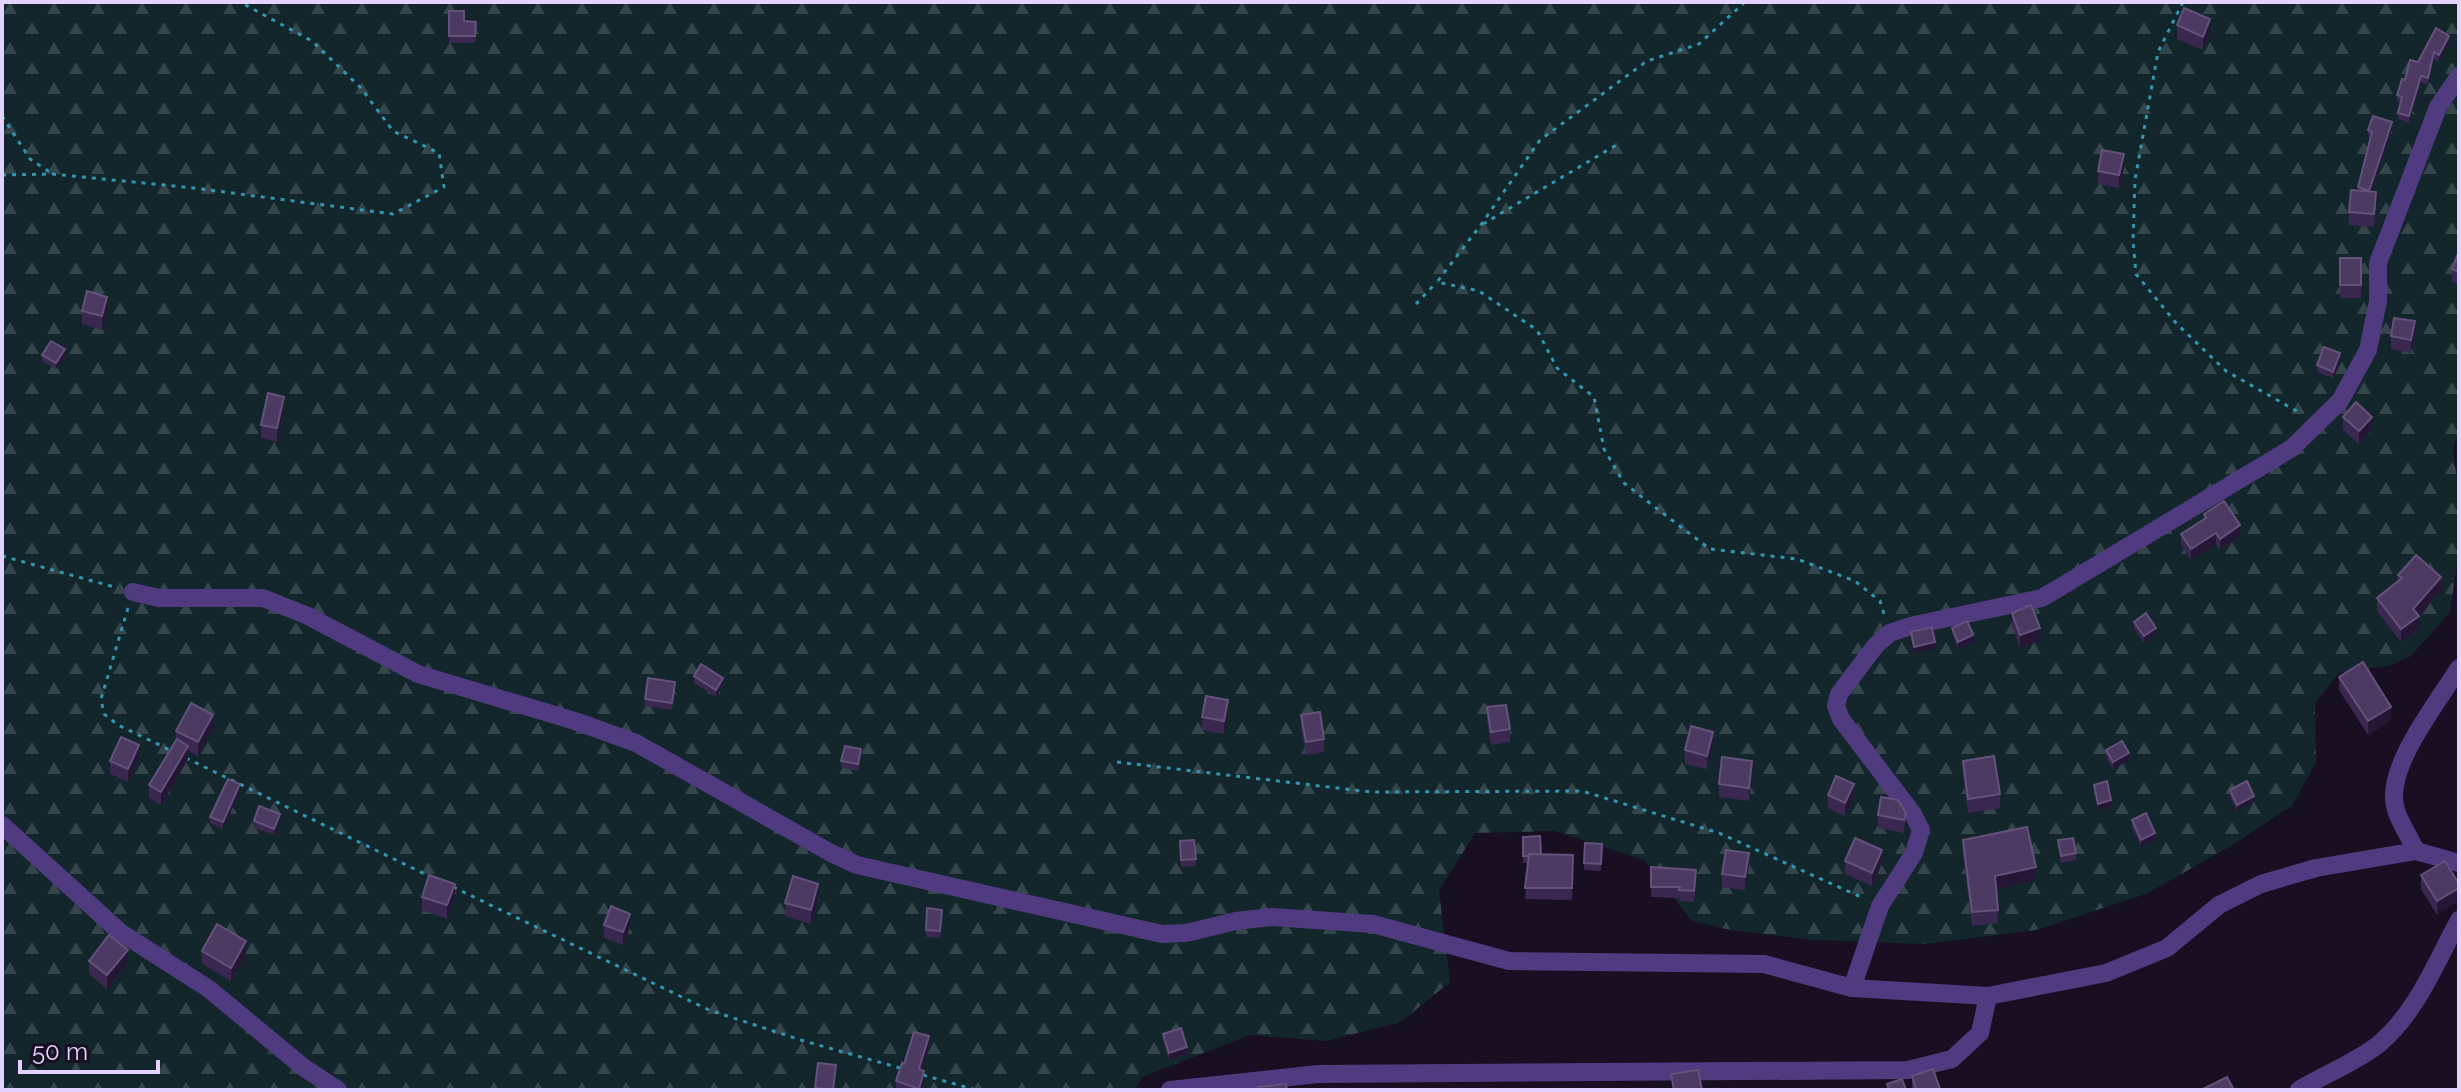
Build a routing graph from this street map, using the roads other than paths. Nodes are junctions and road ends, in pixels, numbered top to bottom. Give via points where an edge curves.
1 (2459, 76) edge
2 (133, 592) road end
3 (2459, 668) edge
4 (2, 825) edge
5 (2416, 851) junction
6 (2459, 863) edge
7 (2459, 920) edge
8 (1852, 988) junction
9 (1988, 996) junction
10 (338, 1090) edge
11 (1170, 1090) edge
12 (2299, 1090) edge

1 - 8 street via 2438,107 2378,263 2378,301 2368,350 2340,401 2292,448 2042,598 1890,633 1839,694 1841,719 1921,830 1914,853 1880,906
2 - 8 street via 159,598 263,598 418,674 636,743 857,865 1162,934 1272,917 1373,924 1509,961 1764,964
3 - 5 street via 2407,751 2396,782 2395,806
4 - 10 street via 120,932 209,989
5 - 6 street
5 - 9 street via 2316,868 2261,884 2219,905 2167,948 2143,958 2106,973
7 - 12 street via 2407,1015 2379,1044
8 - 9 street
9 - 11 street via 1980,1033 1952,1059 1908,1070 1318,1074

